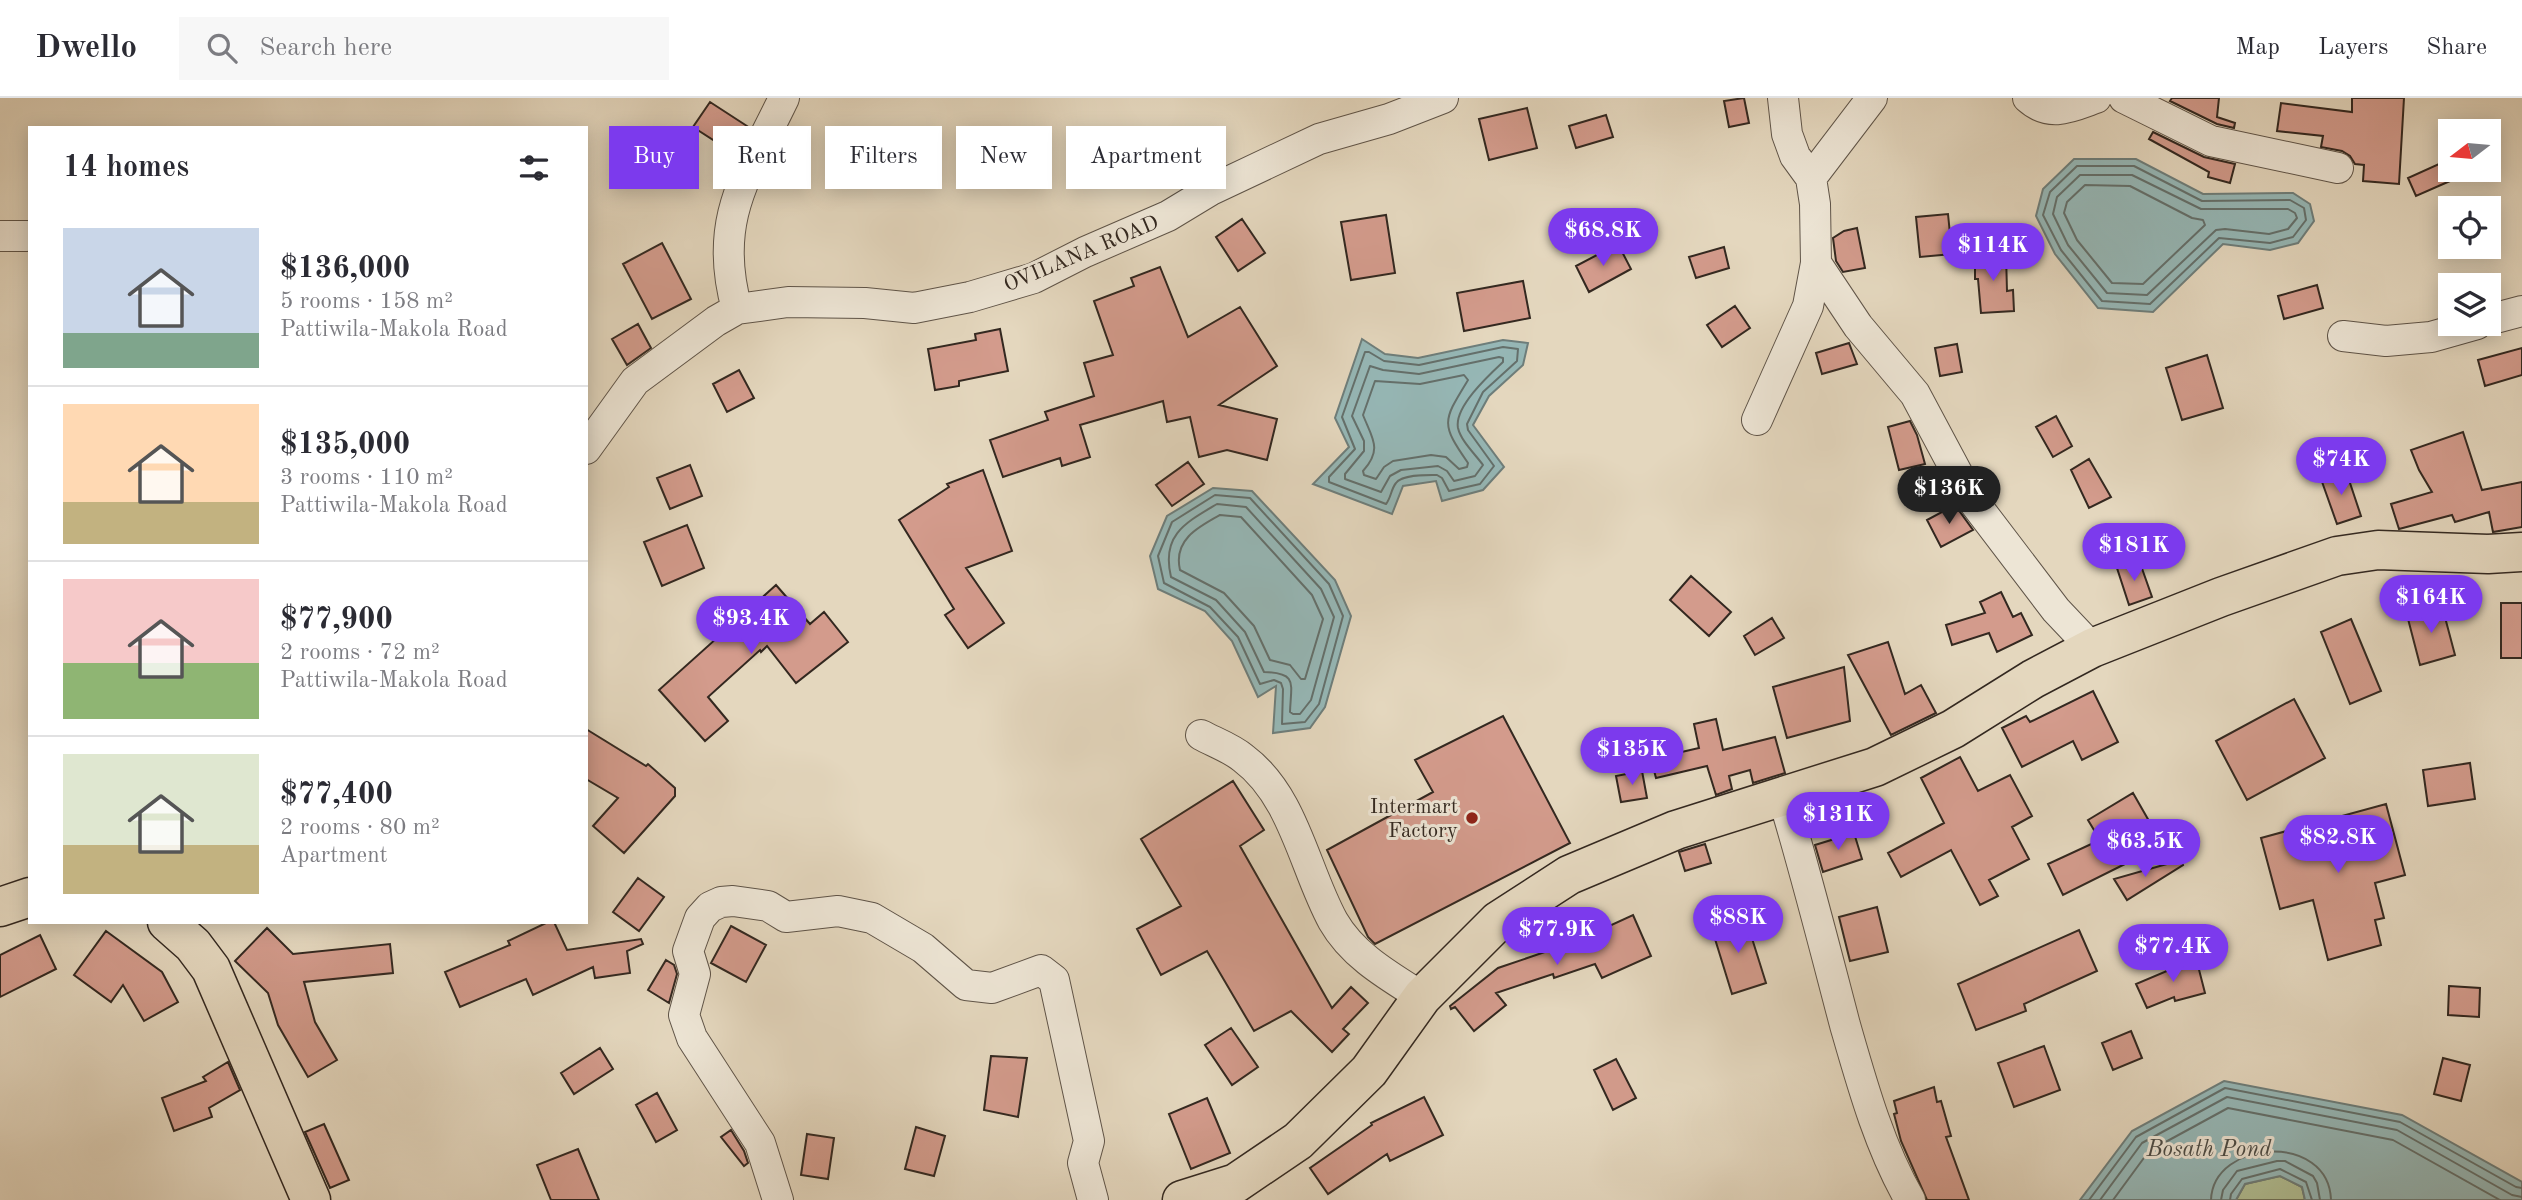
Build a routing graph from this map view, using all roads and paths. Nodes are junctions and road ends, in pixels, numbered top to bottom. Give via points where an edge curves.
1 (784, 98) edge
2 (1443, 98) edge
3 (1783, 98) edge
4 (1872, 98) edge
5 (2028, 98) edge
6 (2096, 98) edge
7 (2124, 98) edge
8 (2337, 168) dead end
9 (1811, 178) junction
10 (1816, 263) junction
11 (737, 309) junction
12 (2522, 310) edge
13 (2501, 316) edge
14 (2438, 335) edge
15 (2343, 336) dead end
16 (1758, 420) dead end
17 (588, 447) edge
18 (2522, 552) edge
19 (2092, 648) junction
20 (1201, 735) dead end
21 (1783, 797) junction
22 (28, 898) edge
23 (0, 907) edge
24 (169, 924) edge
25 (1422, 997) junction
26 (1239, 1192) edge
27 (312, 1200) edge
28 (778, 1200) edge
29 (1093, 1200) edge
30 (1182, 1200) edge
31 (1910, 1200) edge

1 - 11 street via 737,195 727,242 729,281
2 - 11 street, OVILANA ROAD via 1319,139 1211,190 1168,216 1034,278 996,290 914,307 788,302
3 - 9 street via 1787,134 1795,156
4 - 9 street
5 - 6 street via 2049,110
7 - 8 street via 2211,141
9 - 10 street
10 - 16 street via 1808,306
10 - 19 street via 1858,326 1915,394 1970,497 2056,610
11 - 17 street, OVILANA ROAD via 635,381
12 - 13 street
14 - 15 street via 2386,341
18 - 19 main road via 2378,550 2337,556
19 - 21 main road via 1931,740 1875,766
20 - 25 street via 1243,758 1273,790 1334,922 1358,952
21 - 25 main road via 1676,830 1569,875 1498,921
21 - 31 street via 1864,1093
22 - 23 main road
24 - 27 main road via 211,970
25 - 26 main road via 1369,1071
26 - 30 main road
28 - 29 street via 760,1143 692,1038 684,1015 695,974 688,951 700,918 721,902 768,906 786,917 838,911 872,918 923,948 966,985 992,988 1041,970 1054,980 1089,1141 1083,1163

